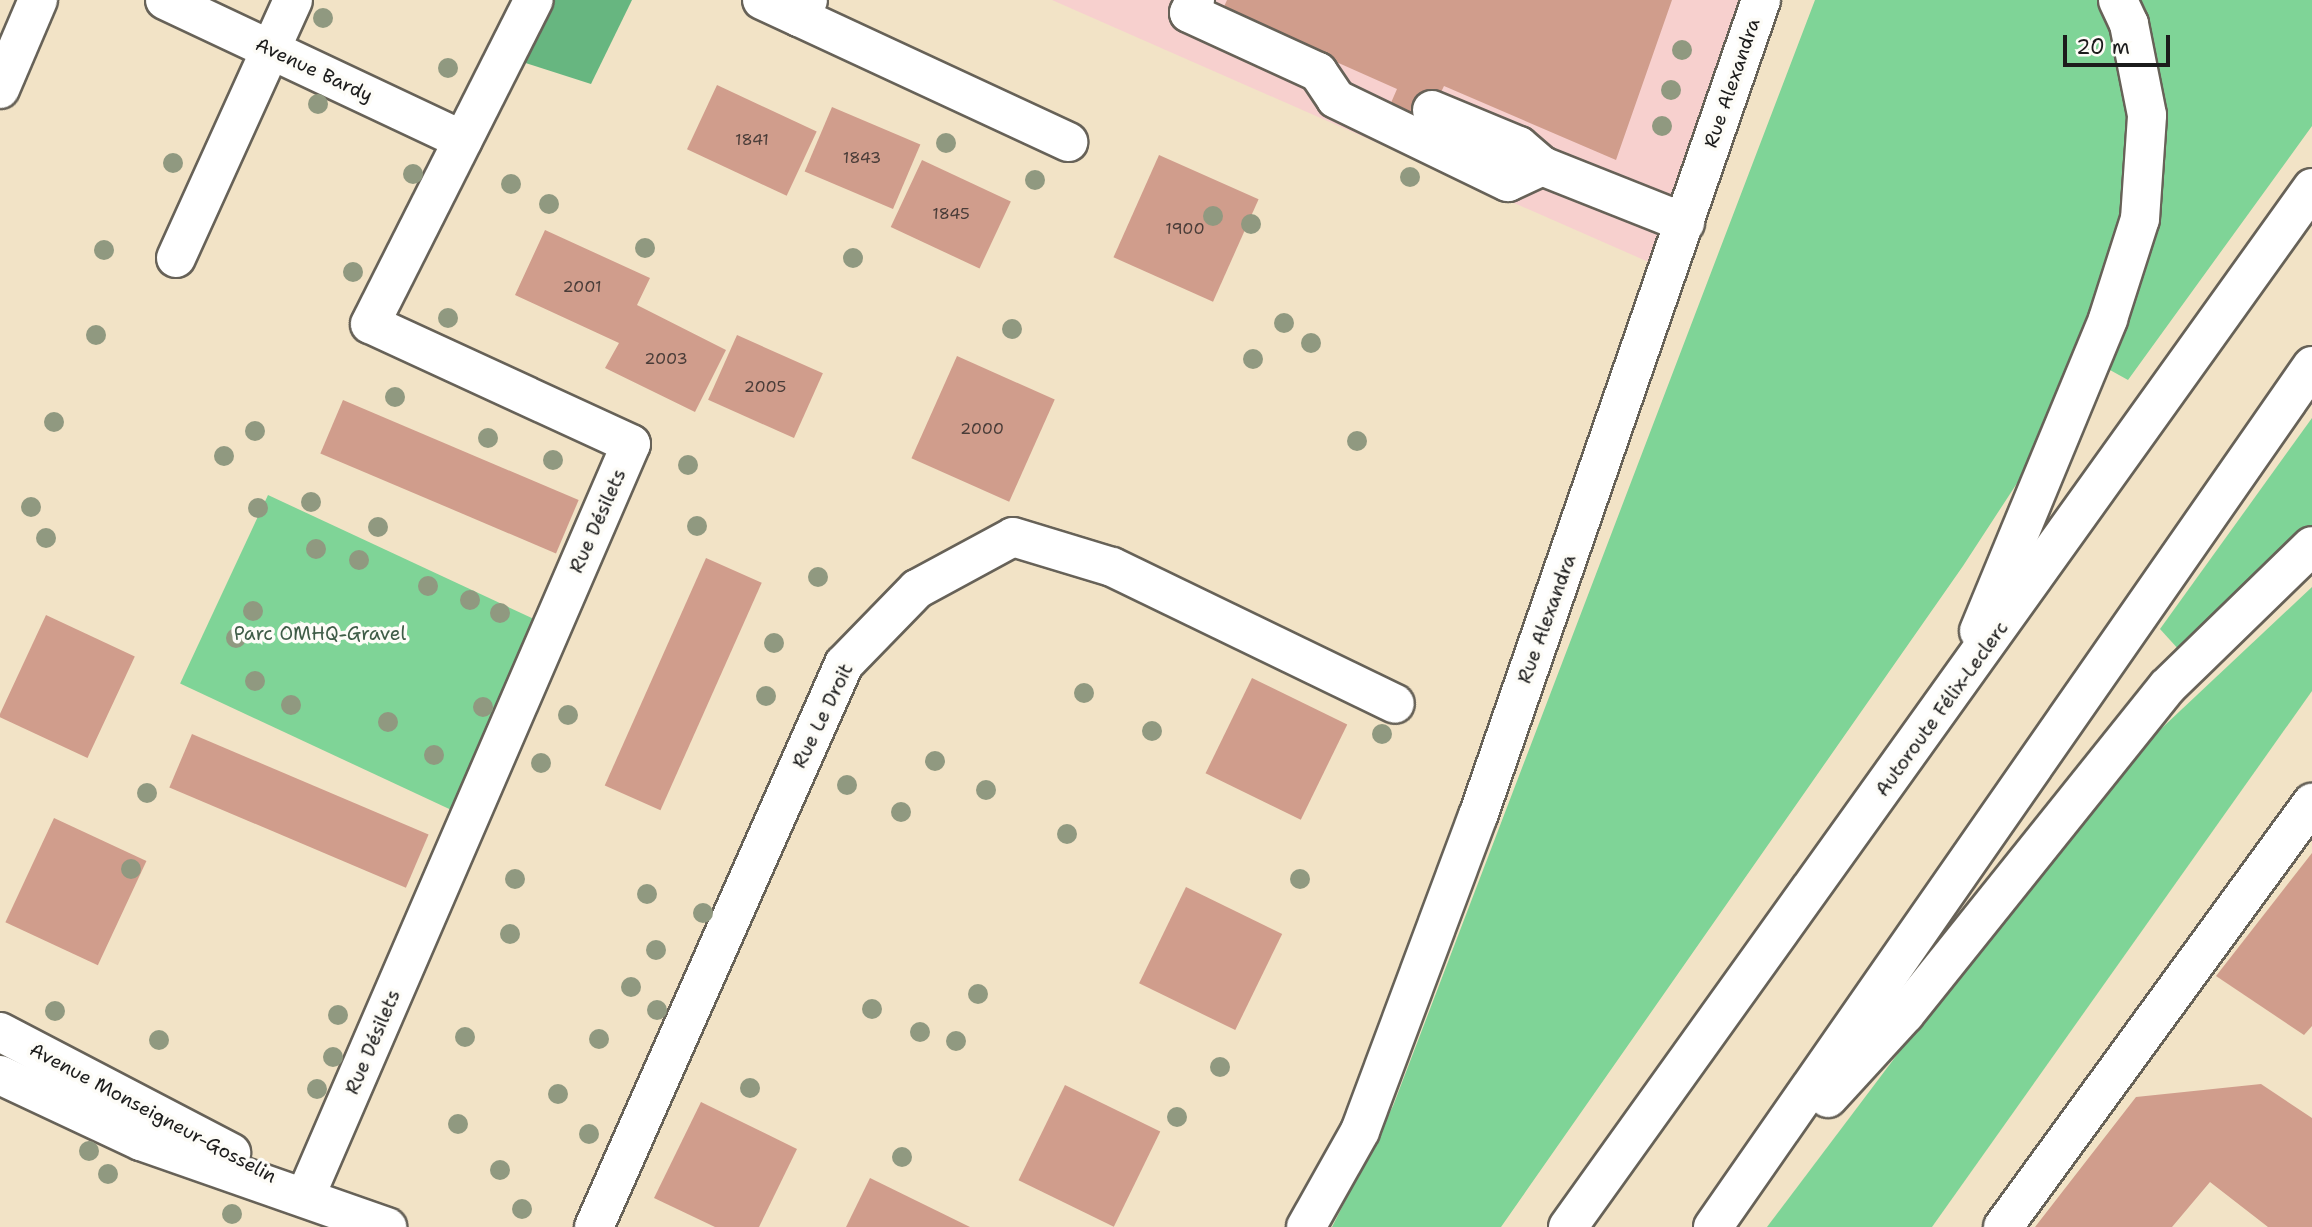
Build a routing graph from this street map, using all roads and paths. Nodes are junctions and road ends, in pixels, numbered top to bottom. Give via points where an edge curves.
1 (38, 0) edge
2 (165, 0) edge
3 (293, 0) edge
4 (534, 0) edge
5 (762, 0) edge
6 (1761, 0) edge
7 (2118, 0) edge
8 (1192, 6) edge
9 (804, 9) edge
10 (270, 49) junction
11 (0, 89) edge
12 (1432, 110) dead end
13 (463, 140) junction
14 (1068, 142) dead end
15 (1542, 166) junction
16 (2312, 188) edge
17 (1685, 223) junction
18 (176, 258) dead end
19 (2312, 366) edge
20 (2312, 546) edge
21 (1951, 699) junction
22 (1395, 704) dead end
23 (2312, 803) edge
24 (0, 1032) edge
25 (0, 1074) edge
26 (306, 1195) junction
27 (1720, 1217) edge
28 (385, 1227) edge
29 (594, 1227) edge
30 (1306, 1227) edge
31 (1568, 1227) edge
32 (2003, 1227) edge

1 - 11 main road
2 - 10 main road, Avenue Bardy
3 - 10 main road
4 - 13 main road, Rue Désilets
5 - 9 main road
6 - 17 main road, Rue Alexandra
7 - 21 main road via 2129,24 2147,115 2140,219 2108,319
8 - 15 main road via 1318,72 1336,99 1508,182
9 - 14 main road
10 - 13 main road, Avenue Bardy
10 - 18 main road
12 - 15 main road via 1519,146
13 - 26 main road, Rue Désilets via 370,324 631,444
15 - 17 main road
16 - 21 main road, Autoroute Félix-Leclerc
17 - 30 main road, Rue Alexandra via 1478,816 1360,1131
19 - 27 main road
20 - 27 main road via 2167,687 1905,1014
21 - 31 main road, Autoroute Félix-Leclerc
22 - 29 main road, Rue Le Droit via 1112,567 1013,537 917,589 844,664
23 - 32 main road
24 - 26 main road, Avenue Monseigneur-Gosselin via 156,1110
25 - 26 main road, Avenue Monseigneur-Gosselin via 141,1141
26 - 28 main road, Avenue Monseigneur-Gosselin

